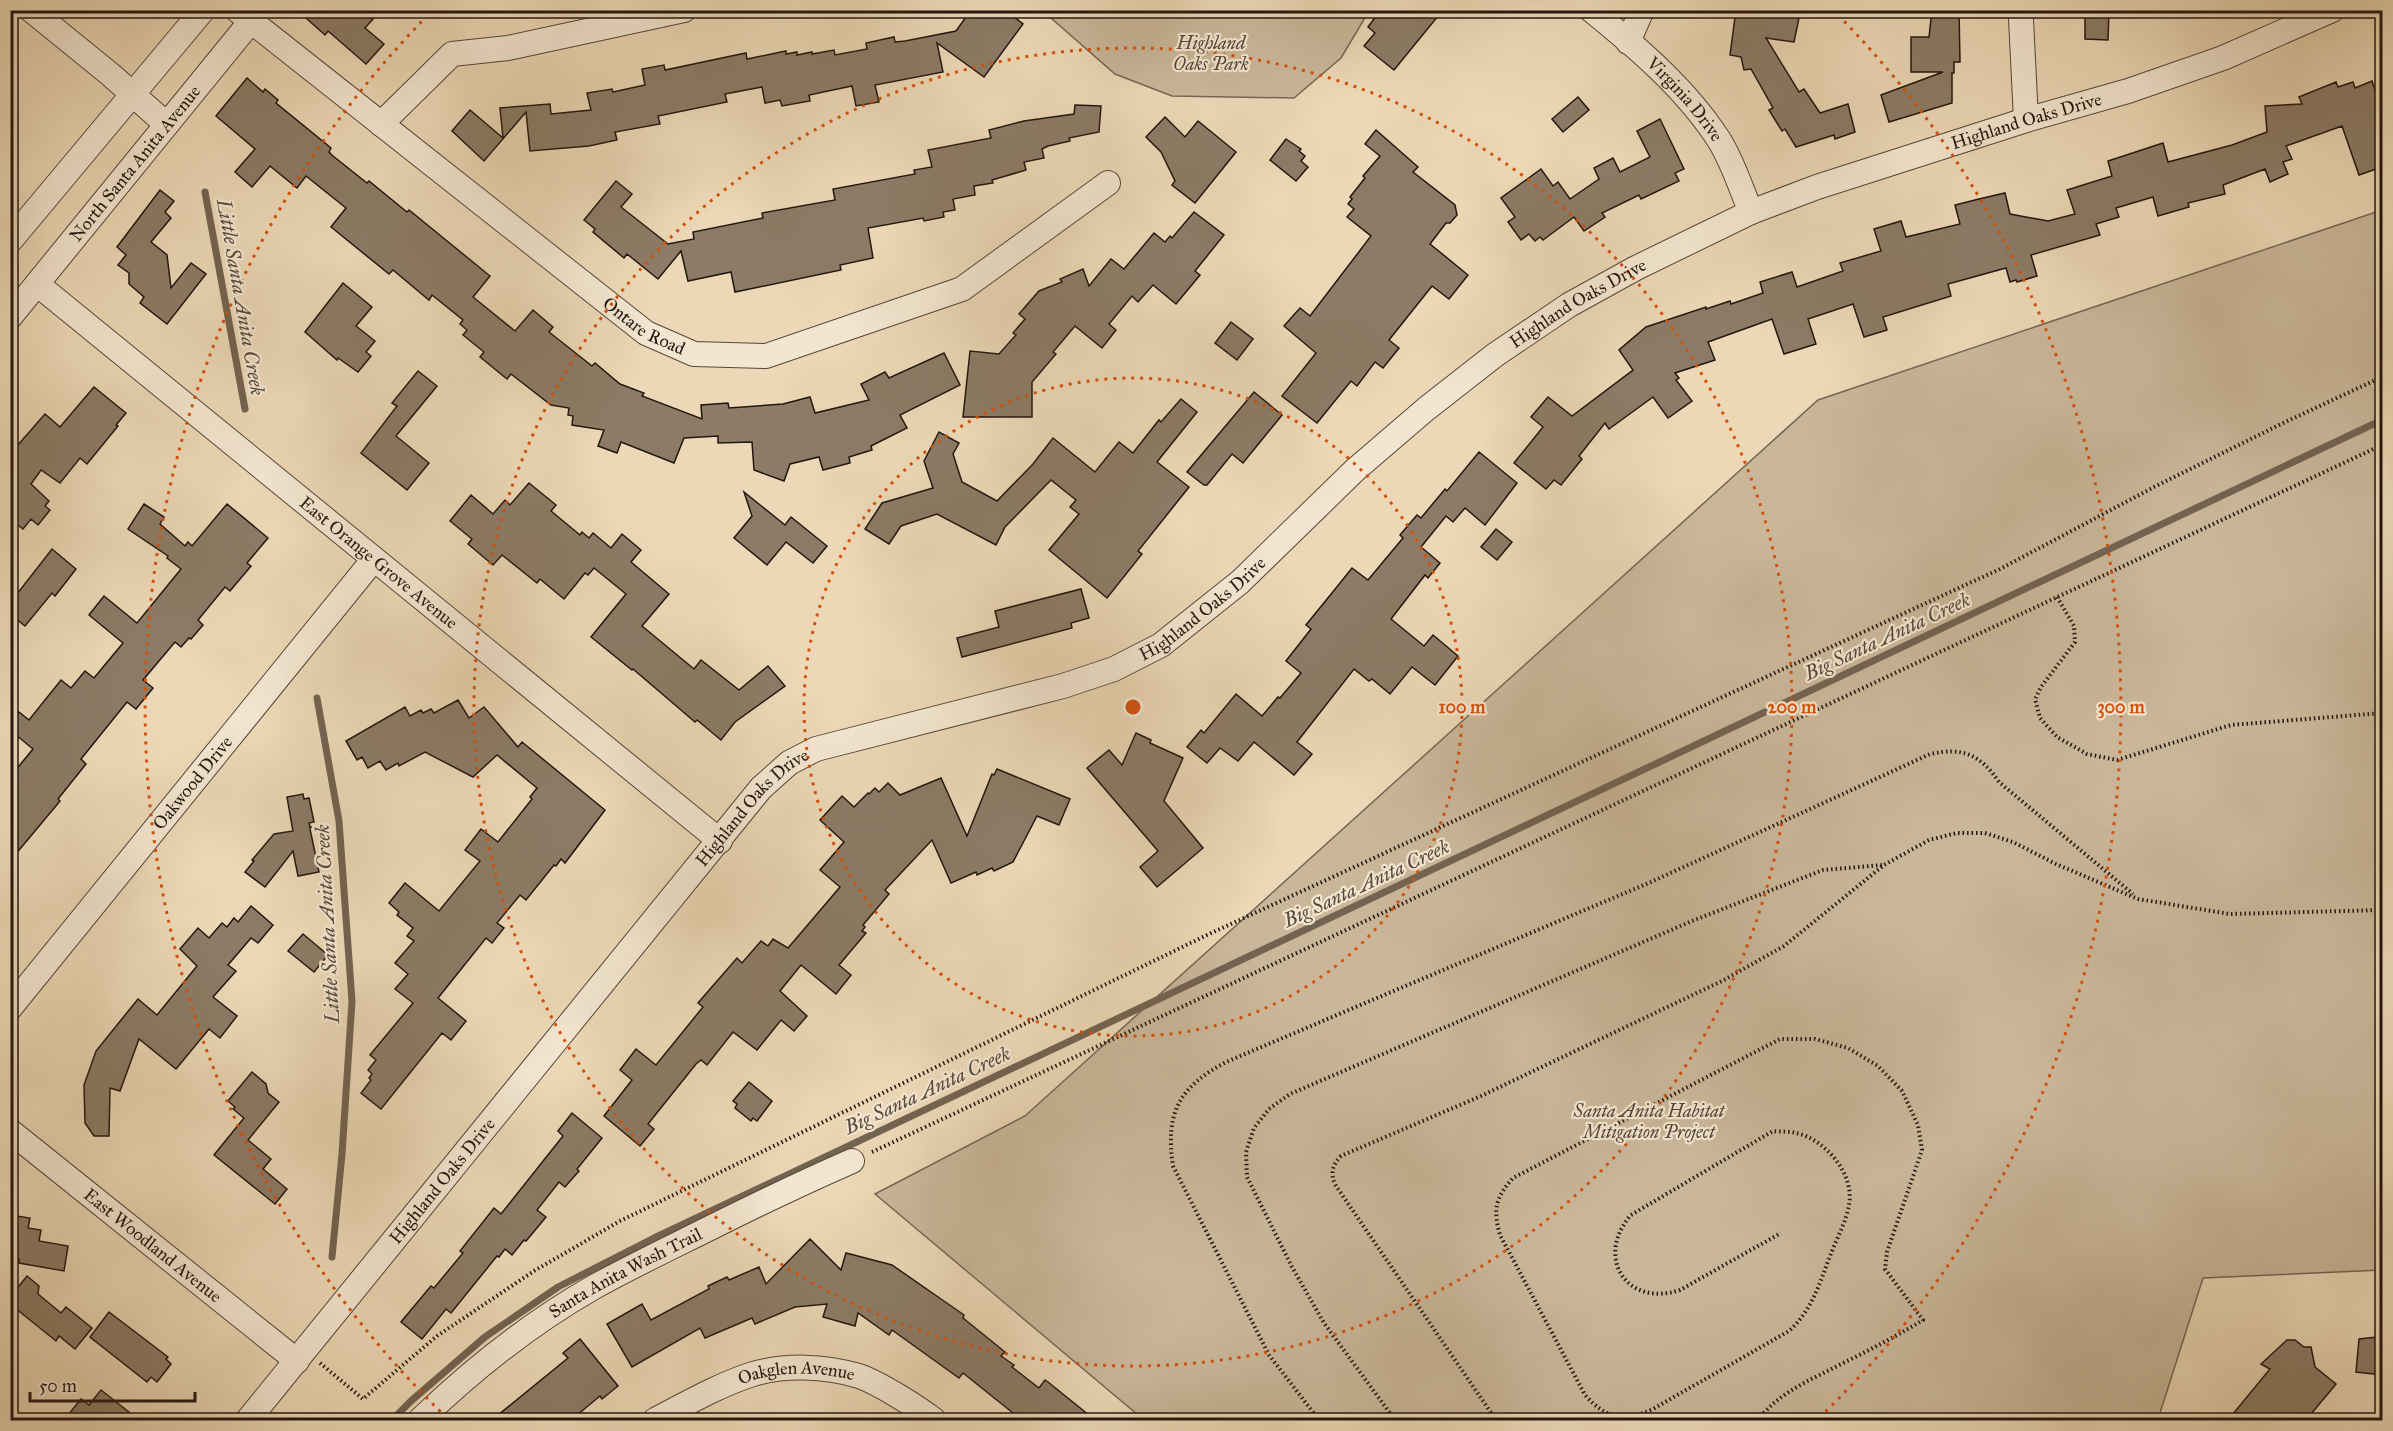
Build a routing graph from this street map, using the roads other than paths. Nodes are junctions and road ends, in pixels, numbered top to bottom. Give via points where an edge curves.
1 (31, 10) edge
2 (203, 10) edge
3 (684, 10) edge
4 (1591, 10) edge
5 (1642, 10) edge
6 (2022, 10) edge
7 (2332, 10) edge
8 (249, 14) edge
9 (1628, 42) junction
10 (132, 94) junction
11 (2026, 120) junction
12 (166, 124) junction
13 (381, 124) junction
14 (1108, 183) dead end
15 (1750, 212) junction
16 (10, 241) edge
17 (37, 284) junction
18 (10, 317) edge
19 (374, 559) junction
20 (720, 841) junction
21 (10, 1008) edge
22 (10, 1131) edge
23 (852, 1161) road end
24 (301, 1356) junction
25 (248, 1420) edge
26 (420, 1420) edge
27 (655, 1420) edge
28 (934, 1420) edge

1 - 10 street
2 - 10 street
3 - 13 street via 508,48 452,54
4 - 9 street, Virginia Drive
5 - 9 street
6 - 11 street
7 - 11 street, Highland Oaks Drive via 2223,58
8 - 12 street, North Santa Anita Avenue
8 - 13 street, Ontare Road
9 - 15 street, Virginia Drive via 1686,96 1720,142
10 - 12 street
10 - 16 street
11 - 15 street, Highland Oaks Drive
12 - 17 street, North Santa Anita Avenue
13 - 14 street, Ontare Road via 646,333 694,354 766,356 962,289
15 - 20 street, Highland Oaks Drive via 1569,305 1495,355 1354,470 1240,582 1161,645 1114,669 1063,686 816,748 773,776
17 - 18 street, North Santa Anita Avenue
17 - 19 street, East Orange Grove Avenue
19 - 20 street, East Orange Grove Avenue
19 - 21 street, Oakwood Drive
20 - 24 street, Highland Oaks Drive
22 - 24 street, East Woodland Avenue
23 - 26 street, Santa Anita Wash Trail via 592,1288 500,1352
24 - 25 street, Highland Oaks Drive
27 - 28 street, Oakglen Avenue via 752,1375 804,1367 860,1377

